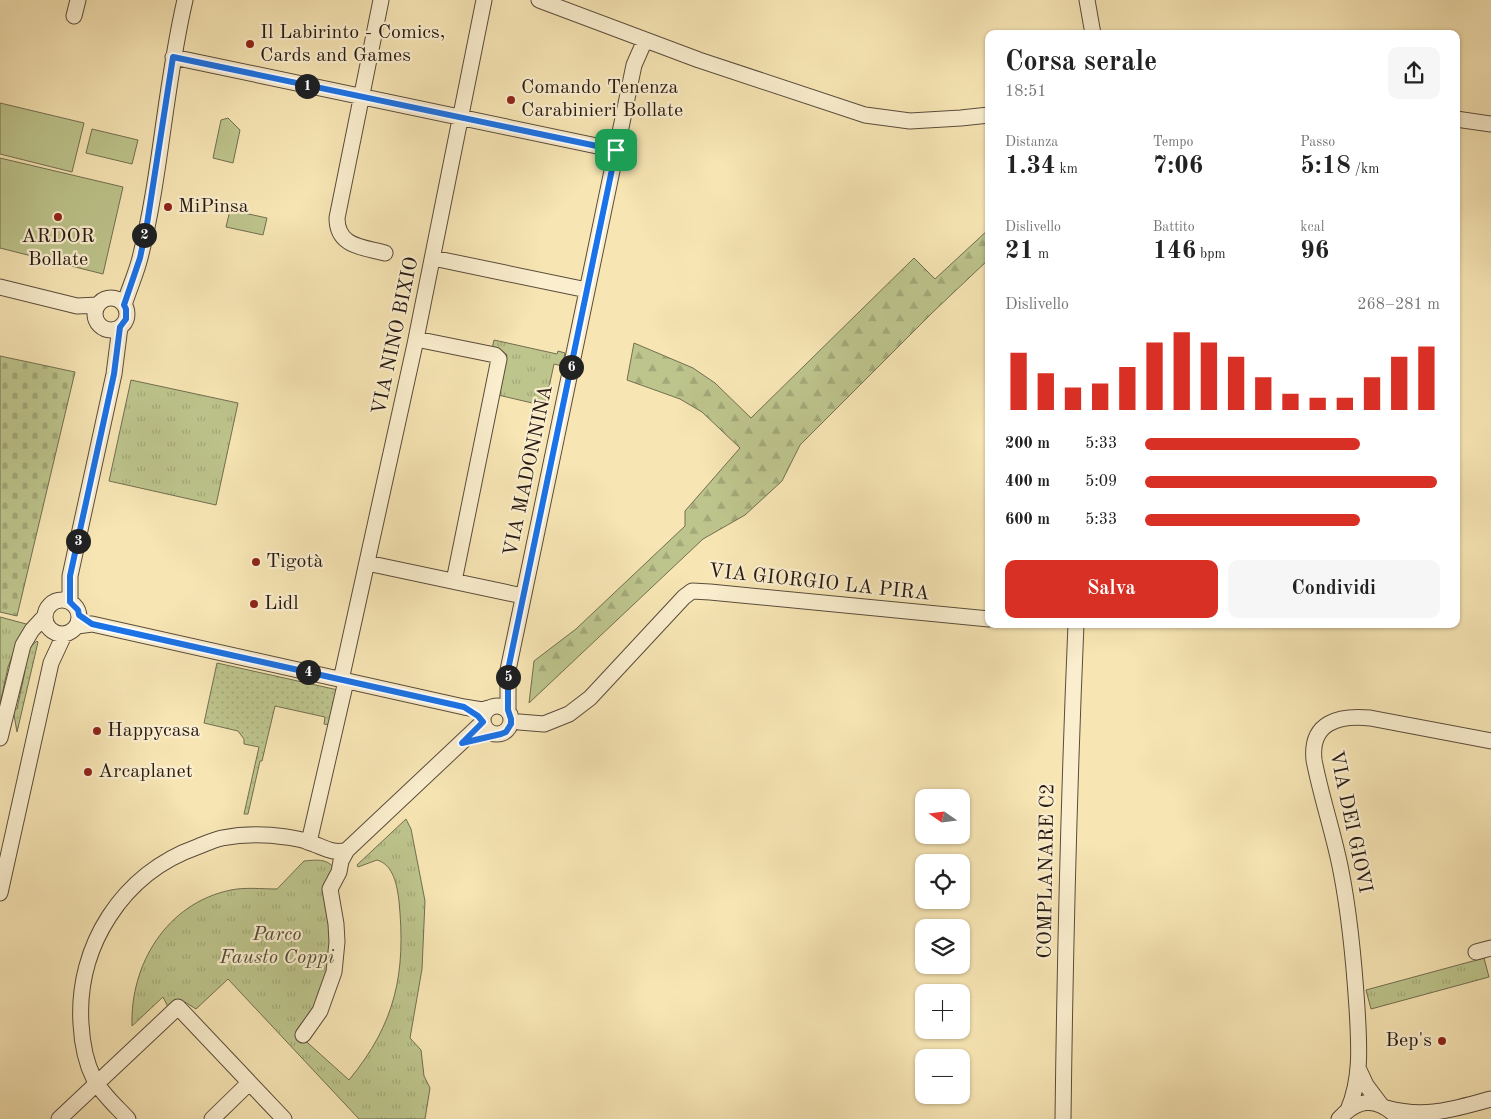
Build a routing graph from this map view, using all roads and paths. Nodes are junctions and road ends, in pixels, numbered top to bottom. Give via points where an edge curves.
1 (78, 0) edge
2 (185, 0) edge
3 (381, 0) edge
4 (484, 0) edge
5 (539, 0) edge
6 (1087, 0) edge
7 (74, 16) dead end
8 (1095, 30) edge
9 (645, 40) junction
10 (172, 62) junction
11 (362, 98) junction
12 (985, 115) edge
13 (461, 118) junction
14 (1460, 119) edge
15 (1491, 124) edge
16 (616, 150) junction
17 (385, 253) dead end
18 (433, 258) junction
19 (0, 287) edge
20 (587, 290) junction
21 (119, 302) junction
22 (97, 312) junction
23 (114, 328) junction
24 (416, 339) junction
25 (368, 563) junction
26 (454, 581) junction
27 (523, 596) junction
28 (64, 601) junction
29 (985, 619) edge
30 (65, 625) junction
31 (1076, 628) edge
32 (344, 680) junction
33 (491, 713) junction
34 (519, 722) dead end
35 (501, 734) junction
36 (0, 738) edge
37 (1491, 742) edge
38 (462, 743) junction
39 (309, 842) junction
40 (348, 850) junction
41 (1, 884) edge
42 (1491, 948) edge
43 (1476, 952) dead end
44 (303, 1035) dead end
45 (1359, 1070) junction
46 (249, 1083) junction
47 (96, 1084) junction
48 (1491, 1099) edge
49 (1384, 1106) junction
50 (1343, 1114) edge
51 (1431, 1116) edge
52 (59, 1119) edge
53 (128, 1119) edge
54 (212, 1119) edge
55 (284, 1119) edge
56 (1063, 1119) edge
57 (1397, 1119) edge

1 - 7 street
2 - 10 street
3 - 11 street
4 - 13 street, VIA NINO BIXIO
5 - 9 street
6 - 8 street
9 - 12 street via 865,115 910,121
9 - 16 street, VIA MADONNINA via 634,64
10 - 11 street
10 - 21 street via 140,258
11 - 13 street
11 - 17 street via 337,222 347,242
13 - 16 street
13 - 18 street, VIA NINO BIXIO
14 - 15 street
16 - 20 street, VIA MADONNINA
18 - 20 street
18 - 24 street, VIA NINO BIXIO
19 - 22 street
20 - 27 street, VIA MADONNINA
21 - 22 street via 105,300
21 - 23 street via 127,314 126,319
22 - 23 street via 101,326
23 - 28 street via 114,368
24 - 25 street, VIA NINO BIXIO
24 - 26 street via 495,355 499,359
25 - 26 street
25 - 32 street, VIA NINO BIXIO
26 - 27 street
27 - 33 street, VIA MADONNINA via 508,678
28 - 30 street via 78,610
28 - 30 street via 48,606
29 - 34 street, VIA GIORGIO LA PIRA via 692,591 590,698 569,714 544,724
30 - 32 street
30 - 36 street via 26,638
30 - 41 street via 51,663
31 - 56 street, COMPLANARE C2
32 - 33 street
32 - 39 street, VIA NINO BIXIO
33 - 35 street via 488,731
33 - 35 street, VIA MADONNINA via 511,719 506,732
33 - 38 street
35 - 38 street
37 - 45 street, VIA DEI GIOVI via 1356,717 1332,721 1316,737 1314,760 1341,871 1351,937
38 - 40 street
39 - 40 street via 336,852
39 - 47 street via 284,836 219,839 163,863 124,895 97,936 83,978 82,1040 85,1058
40 - 44 street via 340,861 339,872 330,889 337,942 334,972 320,1010
42 - 43 street
45 - 49 street via 1366,1085
45 - 50 street, VIA DEI GIOVI via 1354,1095
46 - 47 street via 178,1007
46 - 54 street
46 - 55 street
47 - 52 street
47 - 53 street
48 - 51 street
49 - 50 street via 1364,1103
49 - 51 street
49 - 57 street

